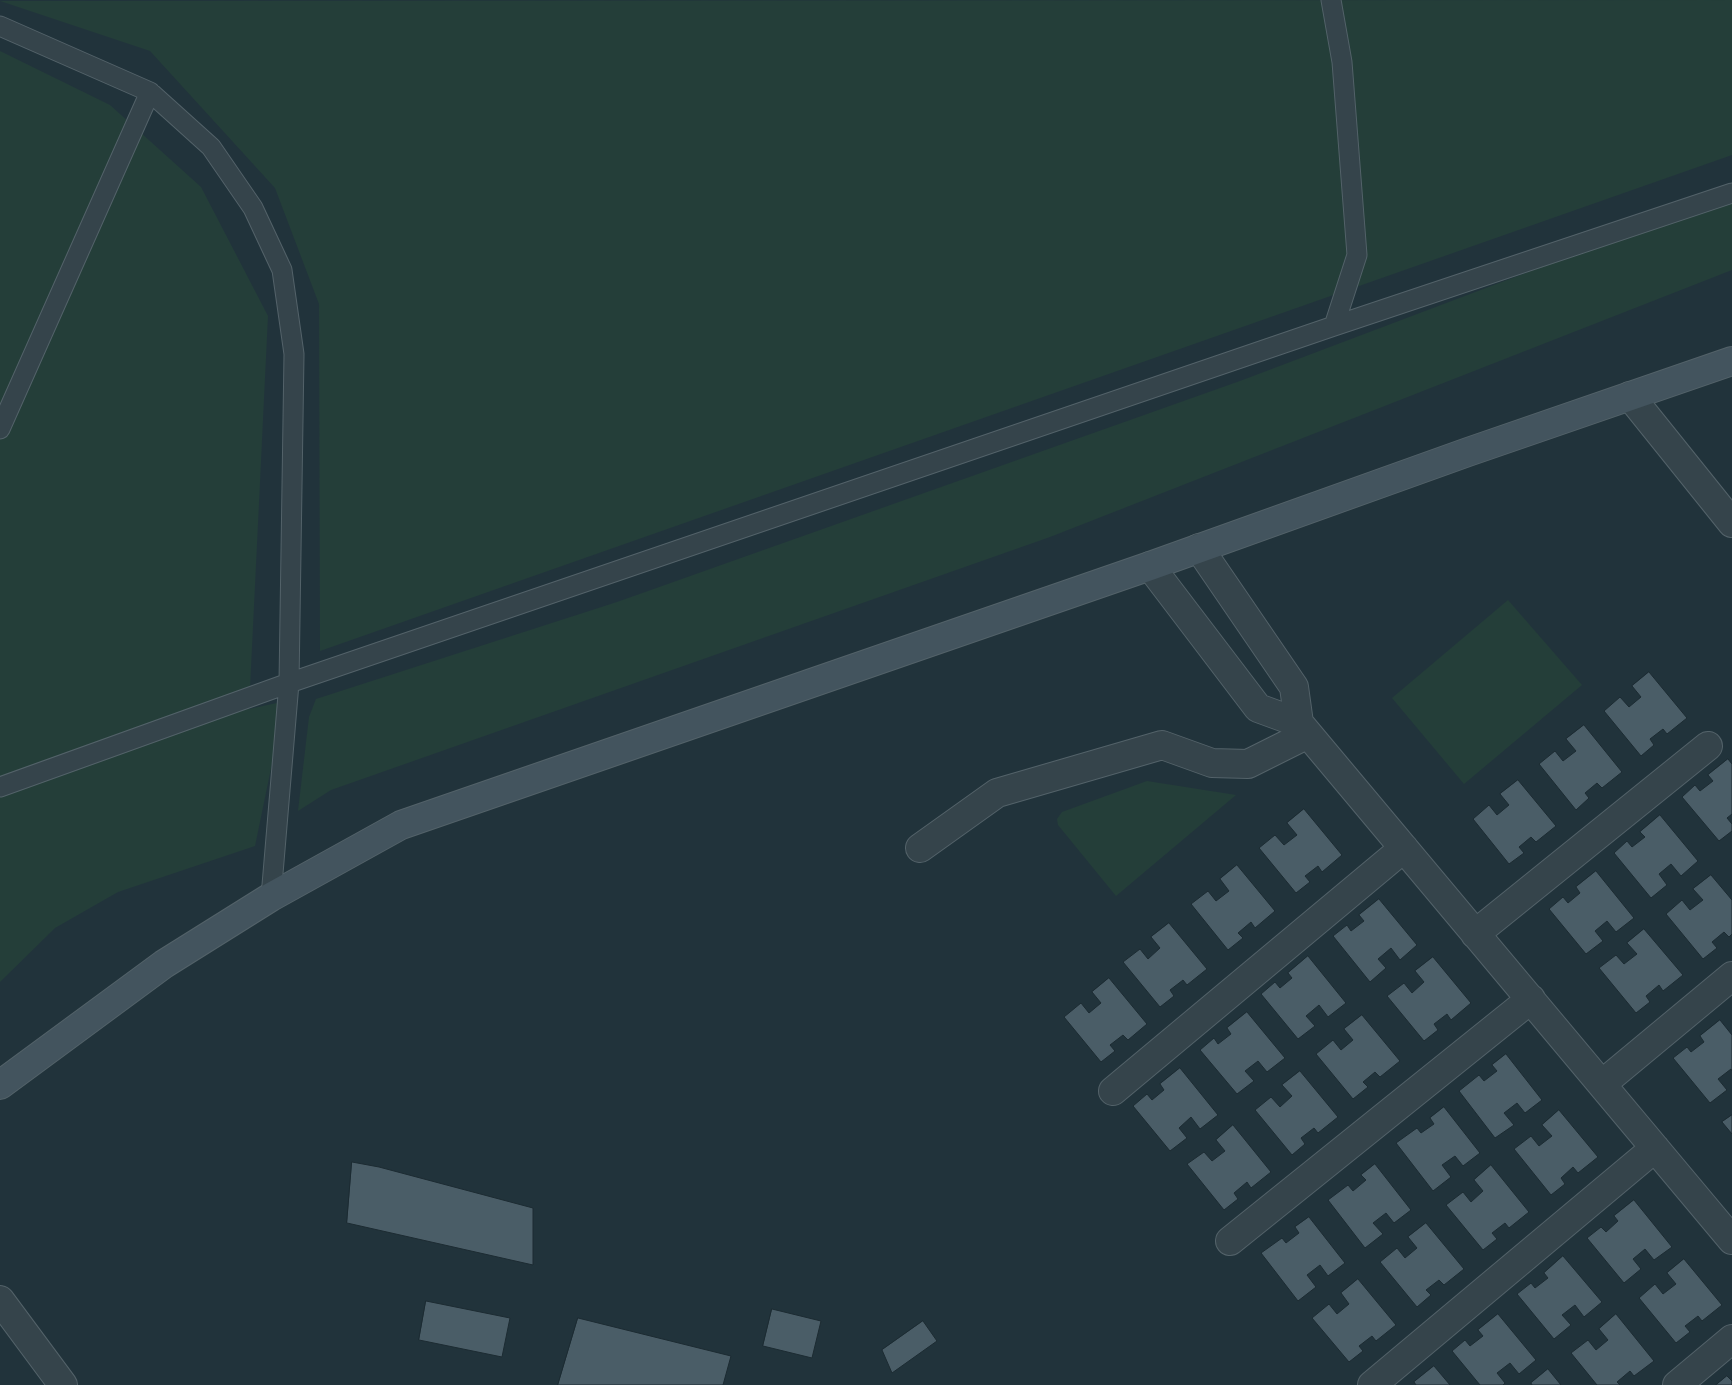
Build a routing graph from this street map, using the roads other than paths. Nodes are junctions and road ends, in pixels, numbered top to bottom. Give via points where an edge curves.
1 (1331, 0) edge
2 (0, 26) edge
3 (150, 92) junction
4 (1732, 193) edge
5 (1334, 326) junction
6 (1732, 361) edge
7 (1630, 396) junction
8 (0, 429) edge
9 (1732, 523) edge
10 (1198, 548) junction
11 (1150, 566) junction
12 (289, 684) junction
13 (1304, 728) junction
14 (1708, 746) dead end
15 (0, 787) edge
16 (920, 848) dead end
17 (1404, 848) junction
18 (271, 897) junction
19 (1475, 934) junction
20 (1732, 976) edge
21 (1531, 999) junction
22 (1602, 1084) junction
23 (0, 1085) edge
24 (1114, 1091) dead end
25 (1655, 1148) junction
26 (1731, 1236) edge
27 (1230, 1241) dead end
28 (0, 1300) edge
29 (1732, 1339) edge
30 (63, 1385) edge
31 (1372, 1385) edge
32 (1676, 1385) edge

1 - 5 lane via 1342,62 1357,255
2 - 3 lane
3 - 8 lane
3 - 12 lane via 210,147 253,208 282,270 294,354
4 - 5 lane
5 - 12 lane
6 - 7 street
7 - 9 street
7 - 10 street
10 - 11 street
10 - 13 street via 1294,687
11 - 13 street via 1258,708
11 - 18 street via 401,825
12 - 15 lane
12 - 18 lane
13 - 16 street via 1248,764 1212,763 1162,745 997,793
13 - 17 street
14 - 19 street
17 - 19 street
17 - 24 street
18 - 23 street via 164,964
19 - 21 street
20 - 22 street
21 - 22 street
21 - 27 street
22 - 25 street
25 - 26 street
25 - 31 street
28 - 30 street
29 - 32 street

